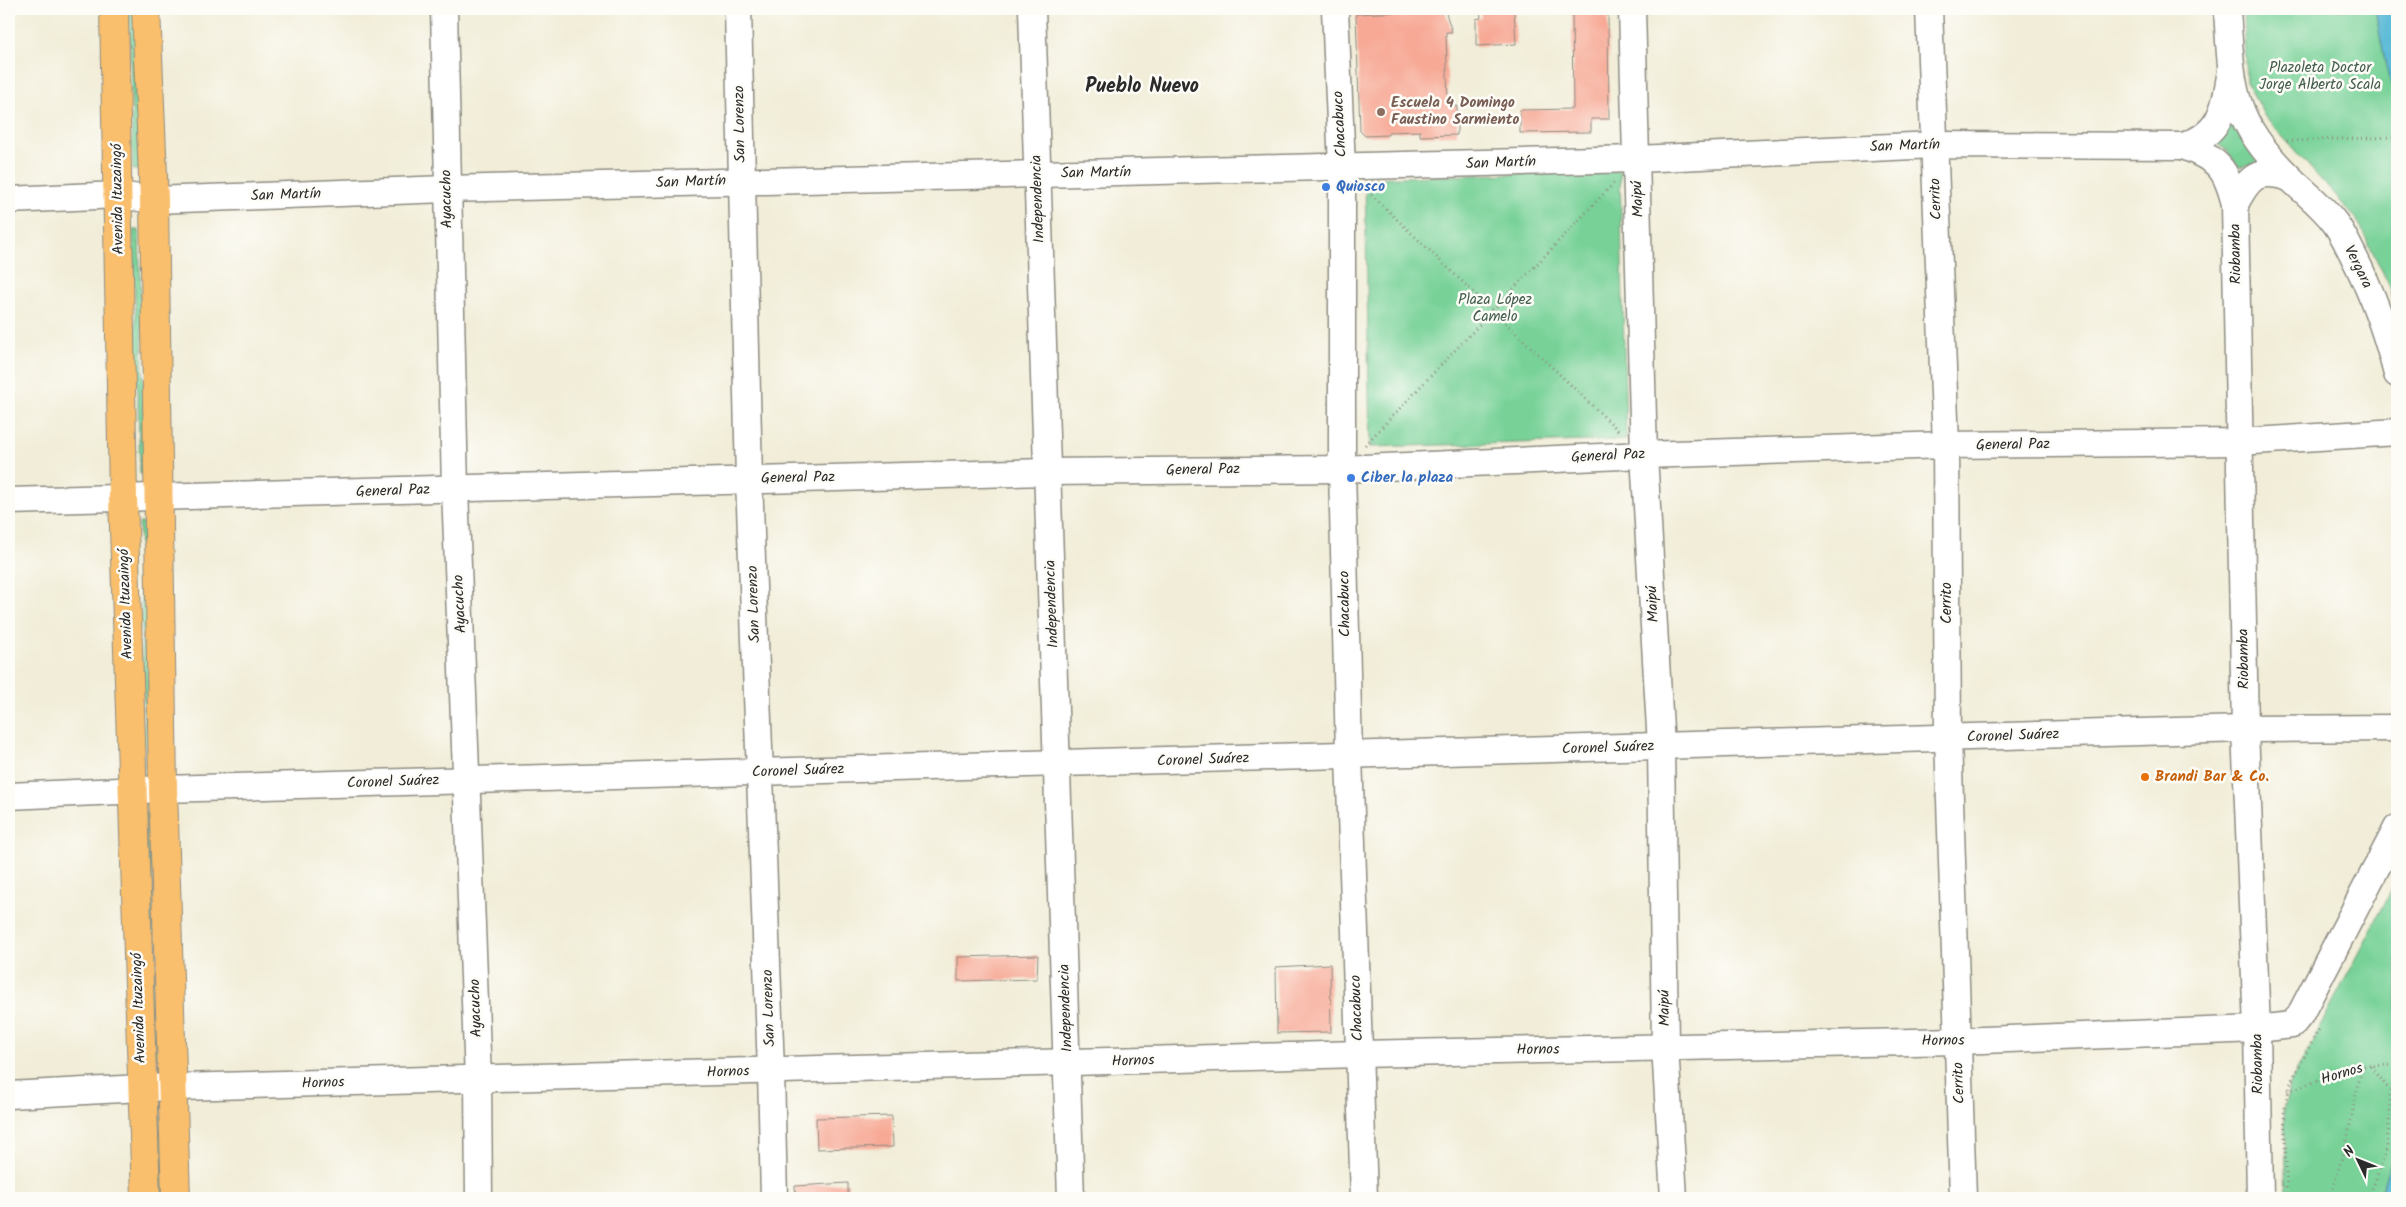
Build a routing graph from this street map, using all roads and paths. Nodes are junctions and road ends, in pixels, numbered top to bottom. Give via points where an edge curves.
1 (114, 9) edge
2 (146, 9) edge
3 (444, 9) edge
4 (738, 9) edge
5 (1032, 9) edge
6 (1335, 9) edge
7 (1632, 9) edge
8 (1929, 9) edge
9 (2227, 9) edge
10 (2231, 71) junction
11 (2282, 135) dead end
12 (2397, 136) edge
13 (2287, 141) junction
14 (1934, 145) junction
15 (2183, 146) junction
16 (2292, 147) dead end
17 (1637, 159) junction
18 (1342, 167) junction
19 (1037, 175) junction
20 (2290, 178) junction
21 (741, 181) junction
22 (447, 189) junction
23 (118, 195) junction
24 (9, 200) edge
25 (154, 200) junction
26 (2235, 204) junction
27 (1492, 311) junction
28 (2397, 374) edge
29 (2397, 432) edge
30 (2238, 442) junction
31 (1946, 446) junction
32 (1644, 455) junction
33 (1342, 469) junction
34 (1047, 472) junction
35 (749, 479) junction
36 (454, 489) junction
37 (123, 498) junction
38 (158, 498) junction
39 (9, 501) edge
40 (2397, 728) edge
41 (2245, 730) junction
42 (1948, 738) junction
43 (1661, 746) junction
44 (1349, 756) junction
45 (1057, 764) junction
46 (760, 772) junction
47 (467, 780) junction
48 (163, 789) junction
49 (132, 790) junction
50 (9, 796) edge
51 (2397, 828) edge
52 (2322, 1024) dead end
53 (2257, 1029) junction
54 (1958, 1041) junction
55 (1665, 1046) junction
56 (1359, 1054) junction
57 (1068, 1062) junction
58 (2397, 1065) edge
59 (2362, 1066) junction
60 (2371, 1066) junction
61 (771, 1070) junction
62 (478, 1079) junction
63 (173, 1087) junction
64 (142, 1088) junction
65 (2288, 1091) junction
66 (9, 1095) edge
67 (146, 1198) edge
68 (176, 1198) edge
69 (480, 1198) edge
70 (774, 1198) edge
71 (1071, 1198) edge
72 (1364, 1198) edge
73 (1674, 1198) edge
74 (1963, 1198) edge
75 (2260, 1198) edge
76 (2287, 1198) edge
77 (2330, 1198) edge
78 (2370, 1198) edge

1 - 23 main road, Avenida Ituzaingó
2 - 25 main road, Avenida Ituzaingó
3 - 22 street, Ayacucho
4 - 21 street, San Lorenzo
5 - 19 street, Independencia
6 - 18 street, Chacabuco
7 - 17 street, Maipú
8 - 14 street, Cerrito
9 - 10 street
10 - 15 street via 2220,116 2211,133
10 - 20 street via 2237,101 2253,136
11 - 13 path
12 - 13 path
13 - 16 path
14 - 15 street, San Martín
14 - 17 street, San Martín
14 - 31 street, Cerrito
15 - 26 street, Riobamba via 2204,154 2226,173
17 - 18 street, San Martín
17 - 27 path
17 - 32 street, Maipú
18 - 19 street, San Martín
18 - 27 path
18 - 33 street, Chacabuco
19 - 21 street, San Martín
19 - 34 street, Independencia
20 - 26 street via 2265,173 2254,175
20 - 28 street, Vergara via 2336,223 2367,282
21 - 22 street, San Martín
21 - 35 street, San Lorenzo
22 - 25 street, San Martín
22 - 36 street, Ayacucho
23 - 24 street, San Martín
23 - 25 street, San Martín
23 - 37 main road, Avenida Ituzaingó
25 - 38 main road, Avenida Ituzaingó
26 - 30 street, Riobamba
27 - 32 path
27 - 33 path
29 - 30 street, General Paz
30 - 31 street, General Paz
30 - 41 street, Riobamba
31 - 32 street, General Paz
31 - 42 street, Cerrito
32 - 33 street, General Paz
32 - 43 street, Maipú
33 - 34 street, General Paz
33 - 44 street, Chacabuco
34 - 35 street, General Paz
34 - 45 street, Independencia
35 - 36 street, General Paz
35 - 46 street, San Lorenzo
36 - 38 street, General Paz
36 - 47 street, Ayacucho
37 - 38 street, General Paz
37 - 39 street, General Paz
37 - 49 main road, Avenida Ituzaingó
38 - 48 main road, Avenida Ituzaingó
40 - 41 street, Coronel Suárez
41 - 42 street, Coronel Suárez
41 - 53 street, Riobamba
42 - 43 street, Coronel Suárez
42 - 54 street, Cerrito
43 - 44 street, Coronel Suárez
43 - 55 street, Maipú
44 - 45 street, Coronel Suárez
44 - 56 street, Chacabuco
45 - 46 street, Coronel Suárez
45 - 57 street, Independencia
46 - 47 street, Coronel Suárez
46 - 61 street, San Lorenzo
47 - 48 street, Coronel Suárez
47 - 62 street, Ayacucho
48 - 49 street, Coronel Suárez
48 - 63 main road, Avenida Ituzaingó
49 - 50 street, Coronel Suárez
49 - 64 main road, Avenida Ituzaingó
51 - 53 street, Hornos via 2300,1015 2292,1025
52 - 65 path
53 - 54 street, Hornos
53 - 75 street, Riobamba
54 - 55 street, Hornos
54 - 74 street, Cerrito
55 - 56 street, Hornos
55 - 73 street, Maipú
56 - 57 street, Hornos
56 - 72 street, Chacabuco
57 - 61 street, Hornos
57 - 71 street, Independencia
58 - 60 path, Hornos
59 - 60 path, Hornos
59 - 65 path, Hornos
59 - 77 path via 2346,1144
60 - 78 path via 2390,1091 2390,1113 2387,1148
61 - 62 street, Hornos
61 - 70 street, San Lorenzo
62 - 63 street, Hornos
62 - 69 street, Ayacucho
63 - 64 street, Hornos
63 - 68 main road, Avenida Ituzaingó
64 - 66 street, Hornos
64 - 67 main road, Avenida Ituzaingó
65 - 76 path via 2284,1108

